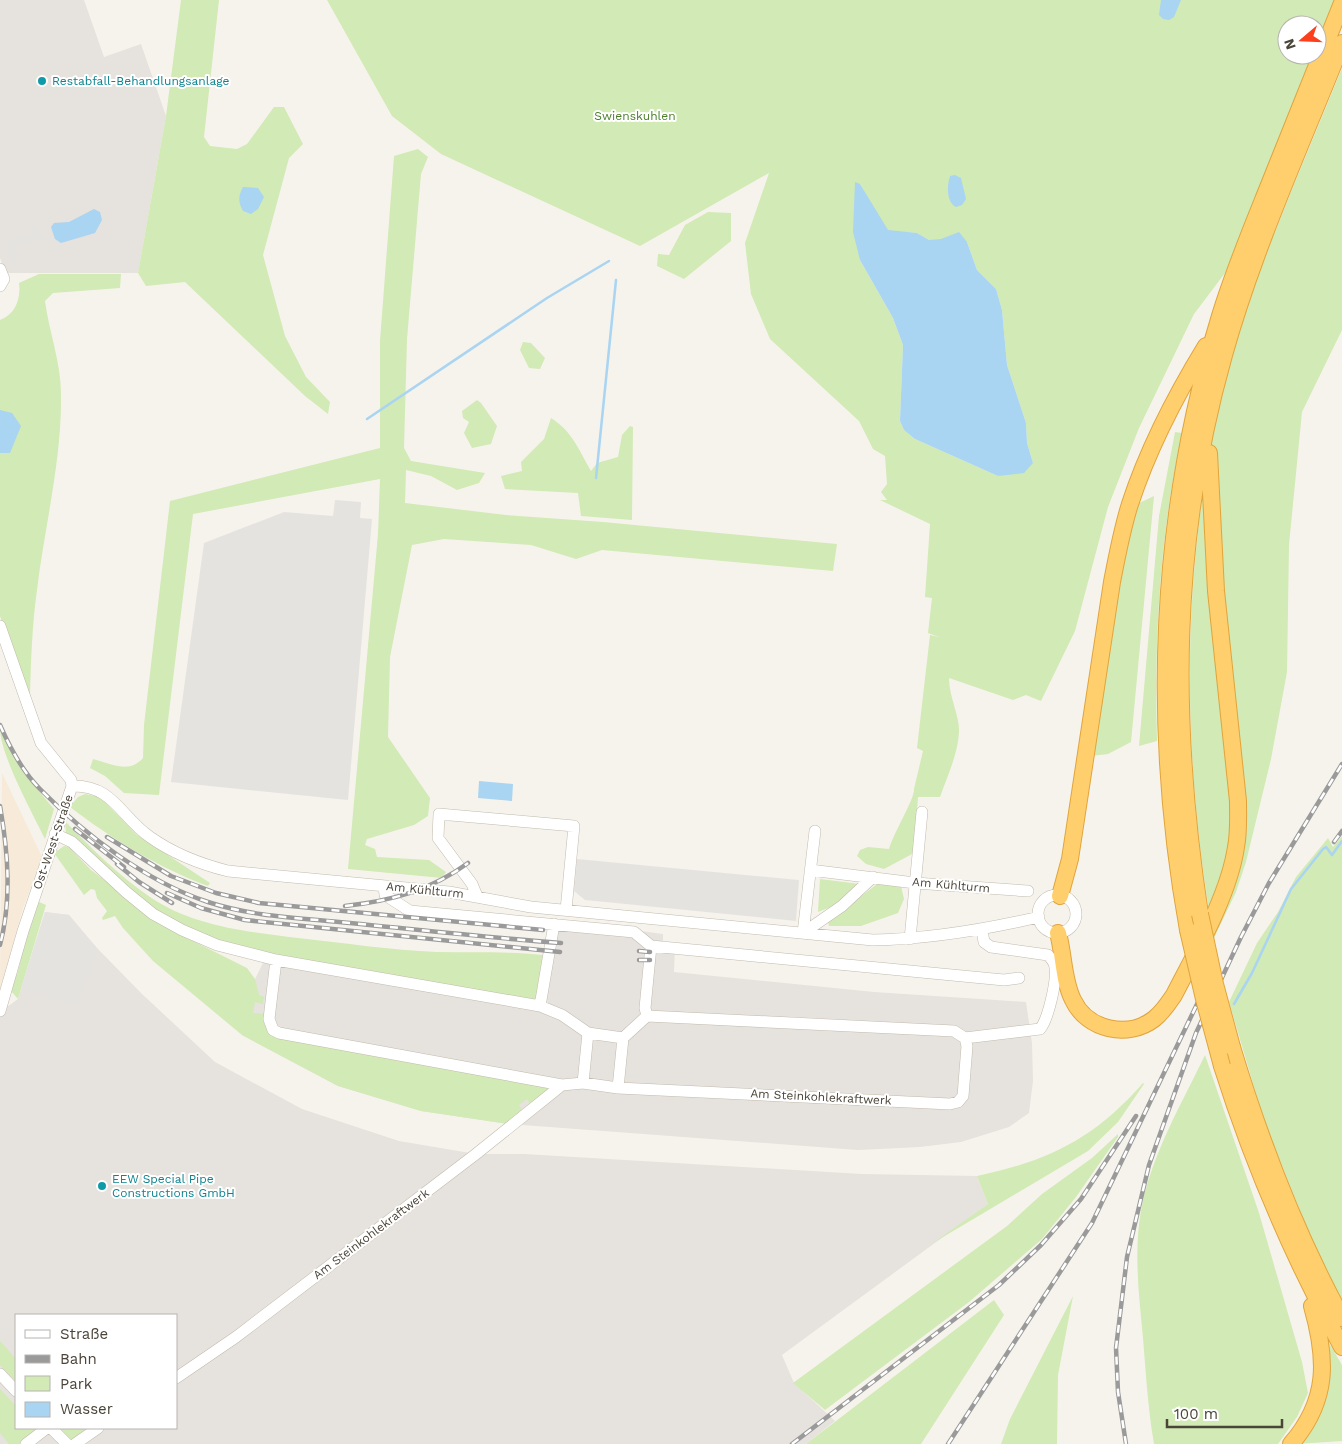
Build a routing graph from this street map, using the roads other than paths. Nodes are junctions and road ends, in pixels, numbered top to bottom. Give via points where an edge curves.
1 (1342, 2) edge
2 (1342, 43) edge
3 (0, 269) edge
4 (0, 286) edge
5 (1216, 332) junction
6 (1208, 418) junction
7 (0, 626) edge
8 (72, 786) junction
9 (922, 812) dead end
10 (815, 831) dead end
11 (55, 834) junction
12 (810, 870) junction
13 (873, 877) junction
14 (915, 882) junction
15 (384, 886) junction
16 (1028, 892) dead end
17 (477, 896) junction
18 (1060, 896) junction
19 (566, 910) junction
20 (1038, 917) junction
21 (554, 924) junction
22 (982, 930) junction
23 (803, 933) junction
24 (1058, 933) junction
25 (910, 940) junction
26 (651, 946) junction
27 (276, 960) junction
28 (1019, 978) dead end
29 (540, 1006) junction
30 (0, 1011) edge
31 (647, 1016) junction
32 (588, 1034) junction
33 (623, 1038) junction
34 (965, 1038) junction
35 (584, 1083) junction
36 (562, 1085) junction
37 (618, 1088) junction
38 (1303, 1273) junction
39 (1342, 1318) edge
40 (1342, 1347) edge
41 (0, 1374) edge
42 (178, 1377) edge
43 (15, 1390) edge
44 (46, 1429) edge
45 (52, 1429) edge
46 (97, 1429) edge
47 (26, 1444) edge
48 (67, 1444) edge
49 (76, 1444) edge
50 (1291, 1444) edge

1 - 5 highway via 1243,249
2 - 6 highway via 1258,253 1227,345
3 - 4 street via 4,279
5 - 18 highway via 1173,405 1130,503 1112,582 1070,859
5 - 38 highway, bridge via 1183,472 1172,547 1166,632 1165,718 1174,835 1188,930 1222,1066 1260,1173
6 - 24 highway via 1216,591 1238,801 1237,840 1231,868 1174,995 1164,1010 1139,1027 1110,1029 1083,1015 1068,989
6 - 39 highway, bridge via 1185,566 1180,657 1184,786 1200,914 1215,984 1252,1111 1284,1196
7 - 8 street, Ost-West-Straße via 39,738 71,780
8 - 11 street, Ost-West-Straße
8 - 15 street, Am Kühlturm via 88,786 103,792 151,838 179,855 210,867
9 - 14 street
10 - 12 street
11 - 27 street via 72,842 153,914 182,930 244,954
11 - 30 street, Ost-West-Straße
12 - 13 street, Am Kühlturm
12 - 23 street
13 - 14 street, Am Kühlturm
13 - 23 street via 842,906
14 - 16 street, Am Kühlturm
14 - 25 street
15 - 17 street, Am Kühlturm
15 - 21 street via 384,895 410,911
17 - 19 street, Am Kühlturm
17 - 19 street via 472,884 438,838 439,814 574,826
18 - 20 street via 1044,901
18 - 24 street via 1071,902 1076,913 1072,925
19 - 23 street, Am Kühlturm
20 - 22 street, Am Kühlturm
20 - 24 street via 1048,930
21 - 26 street via 634,932
21 - 29 street
22 - 25 street, Am Kühlturm
22 - 34 street via 984,942 991,947 1048,955 1056,969 1047,1017 1040,1029
23 - 25 street, Am Kühlturm
26 - 28 street via 1004,980
26 - 31 street
27 - 29 street
27 - 36 street, Am Steinkohlekraftwerk via 269,1018 273,1030 278,1033
29 - 32 street
31 - 33 street
31 - 34 street via 954,1031
32 - 33 street
32 - 35 street
33 - 37 street
34 - 37 street, Am Steinkohlekraftwerk via 963,1096 950,1104
35 - 36 street, Am Steinkohlekraftwerk
35 - 37 street, Am Steinkohlekraftwerk
36 - 42 street, Am Steinkohlekraftwerk via 236,1338
38 - 40 highway
38 - 50 highway via 1322,1338 1322,1373 1312,1410
41 - 43 street
44 - 47 street
45 - 48 street
46 - 49 street

